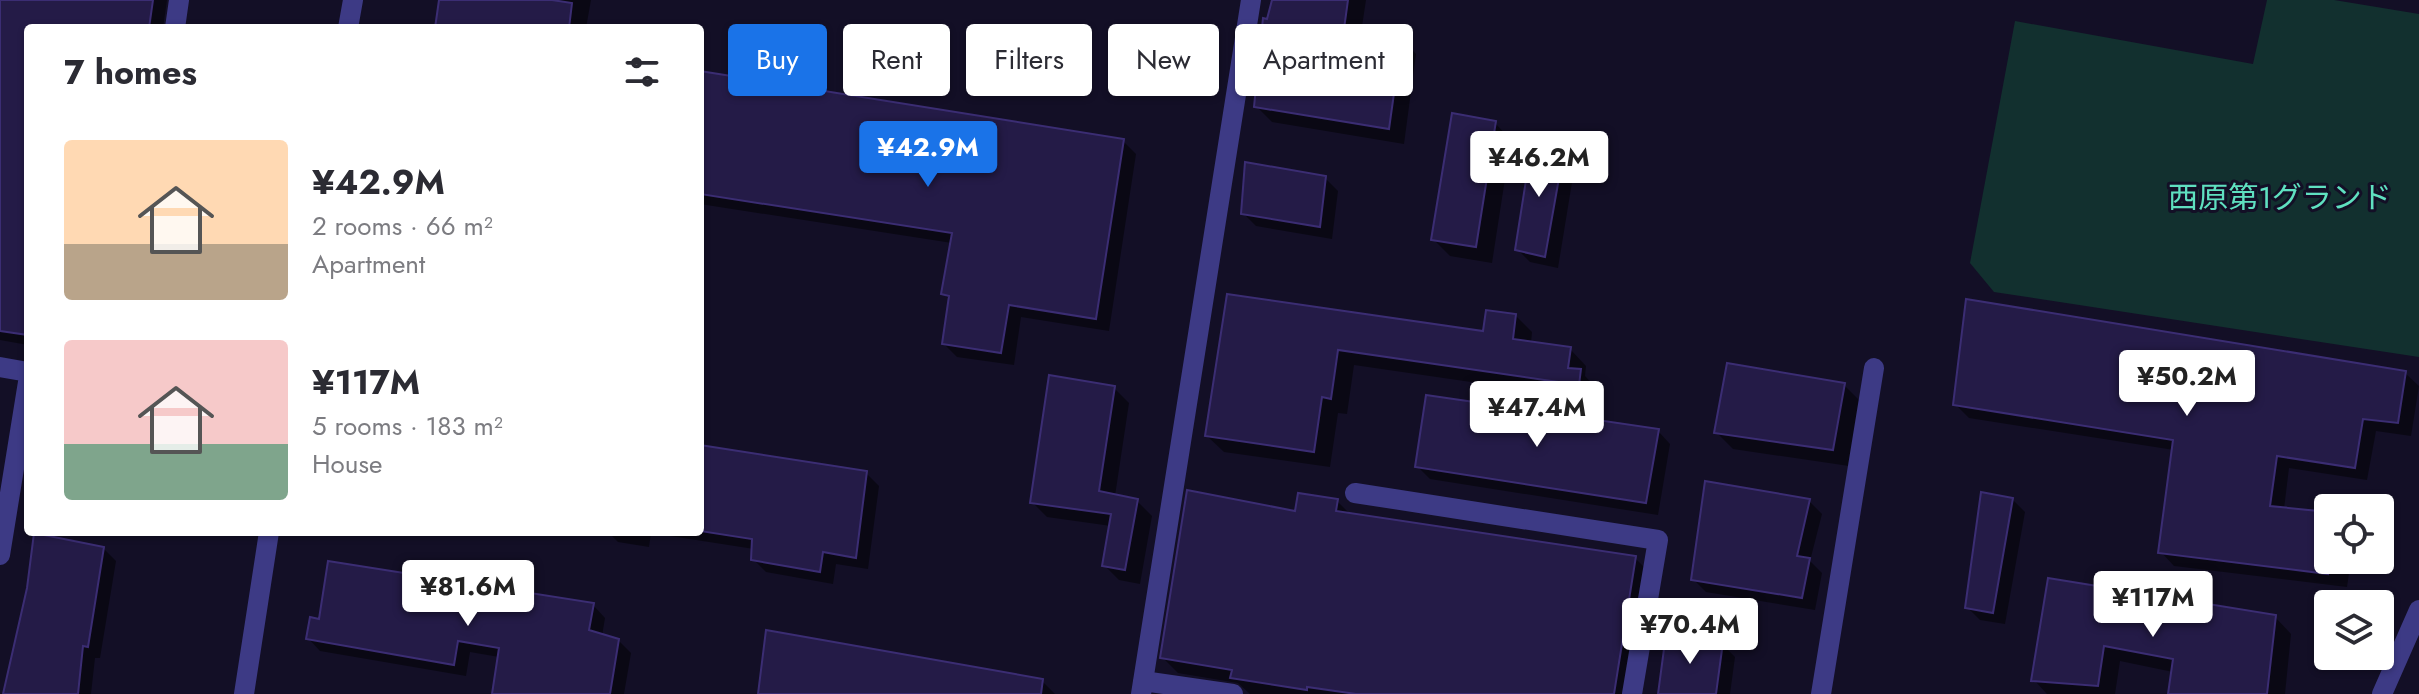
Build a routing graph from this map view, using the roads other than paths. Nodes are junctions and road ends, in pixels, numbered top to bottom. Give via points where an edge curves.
1 (179, 0) edge
2 (353, 0) edge
3 (1251, 0) edge
4 (176, 24) edge
5 (349, 24) edge
6 (0, 367) edge
7 (1874, 368) dead end
8 (24, 371) edge
9 (24, 407) edge
10 (1355, 493) dead end
11 (268, 536) edge
12 (0, 555) edge
13 (2419, 610) edge
14 (1142, 687) edge
15 (244, 694) edge
16 (1233, 694) edge
17 (1632, 694) edge
18 (1821, 694) edge
19 (2382, 694) edge

1 - 4 street
2 - 5 street
3 - 14 street
6 - 8 street
7 - 18 street
9 - 12 street
10 - 17 street via 1658,540
11 - 15 street
13 - 19 street
14 - 16 street

